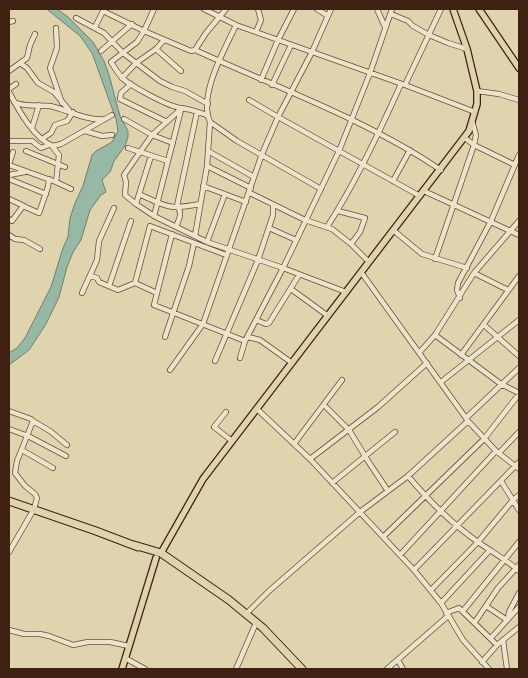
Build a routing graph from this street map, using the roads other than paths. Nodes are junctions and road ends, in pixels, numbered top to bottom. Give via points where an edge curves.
1 (154, 9) edge
2 (204, 9) edge
3 (226, 9) edge
4 (258, 9) edge
5 (294, 9) edge
6 (317, 9) edge
7 (331, 9) edge
8 (377, 9) edge
9 (441, 9) edge
10 (452, 9) edge
11 (479, 9) edge
12 (104, 10) edge
13 (392, 11) edge
14 (328, 16) junction
15 (220, 17) junction
16 (76, 18) dead end
17 (132, 24) junction
18 (236, 25) junction
19 (95, 27) junction
20 (385, 27) junction
21 (56, 28) dead end
22 (144, 31) junction
23 (256, 32) junction
24 (36, 34) dead end
25 (429, 35) junction
26 (164, 40) junction
27 (278, 40) junction
28 (112, 41) junction
29 (291, 45) junction
30 (156, 49) junction
31 (467, 49) junction
32 (195, 50) junction
33 (101, 51) dead end
34 (312, 52) junction
35 (124, 53) junction
36 (219, 61) junction
37 (20, 63) junction
38 (136, 63) junction
39 (519, 68) edge
40 (181, 71) dead end
41 (9, 72) edge
42 (370, 73) junction
43 (122, 78) junction
44 (261, 80) junction
45 (16, 84) dead end
46 (131, 84) junction
47 (272, 85) junction
48 (403, 85) junction
49 (9, 91) edge
50 (477, 91) junction
51 (291, 92) junction
52 (249, 100) dead end
53 (519, 100) edge
54 (14, 102) junction
55 (62, 103) junction
56 (208, 104) junction
57 (38, 105) junction
58 (181, 108) junction
59 (71, 112) junction
60 (197, 112) junction
61 (475, 112) junction
62 (112, 115) dead end
63 (207, 115) junction
64 (278, 117) junction
65 (105, 118) junction
66 (124, 119) dead end
67 (352, 120) junction
68 (472, 121) junction
69 (167, 122) junction
70 (210, 122) junction
71 (32, 128) junction
72 (85, 131) junction
73 (378, 133) junction
74 (152, 135) junction
75 (112, 136) dead end
76 (464, 138) junction
77 (42, 139) junction
78 (9, 141) edge
79 (26, 142) junction
80 (173, 143) junction
81 (51, 145) junction
82 (474, 145) junction
83 (128, 148) dead end
84 (410, 150) junction
85 (339, 151) junction
86 (13, 152) dead end
87 (208, 152) junction
88 (140, 153) junction
89 (262, 154) junction
90 (152, 156) junction
91 (518, 160) edge
92 (168, 161) junction
93 (9, 164) edge
94 (58, 164) junction
95 (362, 164) junction
96 (207, 166) junction
97 (65, 167) dead end
98 (441, 170) junction
99 (26, 172) junction
100 (9, 175) edge
101 (254, 178) junction
102 (9, 179) edge
103 (49, 179) junction
104 (393, 181) junction
105 (56, 182) junction
106 (203, 186) junction
107 (321, 188) junction
108 (71, 189) dead end
109 (250, 190) junction
110 (422, 193) junction
111 (46, 194) junction
112 (139, 194) junction
113 (225, 194) junction
114 (9, 199) edge
115 (158, 202) junction
116 (246, 202) junction
117 (136, 204) junction
118 (200, 204) junction
119 (273, 205) junction
120 (453, 205) junction
121 (24, 206) junction
122 (114, 208) dead end
123 (179, 208) junction
124 (338, 212) junction
125 (154, 216) junction
126 (9, 219) edge
127 (305, 220) junction
128 (131, 221) dead end
129 (491, 221) junction
130 (519, 221) edge
131 (176, 227) junction
132 (327, 227) junction
133 (269, 228) junction
134 (394, 230) junction
135 (511, 231) junction
136 (172, 234) junction
137 (9, 235) edge
138 (519, 235) edge
139 (195, 236) junction
140 (296, 240) junction
141 (207, 242) junction
142 (194, 243) junction
143 (351, 244) junction
144 (40, 249) dead end
145 (227, 253) junction
146 (435, 259) junction
147 (258, 260) junction
148 (369, 262) junction
149 (283, 268) junction
150 (467, 268) junction
151 (361, 272) junction
152 (474, 273) junction
153 (299, 275) junction
154 (91, 276) junction
155 (519, 276) edge
156 (135, 283) junction
157 (109, 286) junction
158 (290, 289) junction
159 (508, 290) junction
160 (346, 292) junction
161 (82, 293) dead end
162 (157, 293) junction
163 (460, 298) junction
164 (174, 313) junction
165 (328, 316) junction
166 (256, 320) junction
167 (519, 320) edge
168 (203, 324) junction
169 (484, 325) junction
170 (227, 334) junction
171 (436, 335) junction
172 (165, 337) dead end
173 (497, 337) junction
174 (246, 339) junction
175 (419, 353) junction
176 (461, 356) junction
177 (519, 356) edge
178 (240, 358) dead end
179 (468, 360) junction
180 (215, 361) dead end
181 (292, 363) junction
182 (426, 363) junction
183 (519, 368) edge
184 (170, 370) dead end
185 (342, 380) dead end
186 (440, 382) junction
187 (500, 384) junction
188 (519, 393) edge
189 (324, 405) junction
190 (257, 409) junction
191 (9, 411) edge
192 (226, 412) dead end
193 (467, 420) junction
194 (33, 421) junction
195 (9, 429) edge
196 (349, 430) junction
197 (395, 432) dead end
198 (519, 432) edge
199 (28, 436) junction
200 (484, 439) junction
201 (232, 441) junction
202 (294, 444) junction
203 (68, 446) dead end
204 (22, 450) junction
205 (498, 452) junction
206 (365, 455) junction
207 (66, 456) dead end
208 (310, 459) junction
209 (518, 465) edge
210 (53, 468) dead end
211 (408, 476) junction
212 (500, 481) junction
213 (332, 483) junction
214 (388, 491) junction
215 (519, 495) edge
216 (426, 498) junction
217 (513, 500) junction
218 (9, 501) edge
219 (34, 509) junction
220 (519, 510) edge
221 (360, 512) junction
222 (441, 512) junction
223 (458, 526) junction
224 (383, 537) junction
225 (478, 542) junction
226 (519, 542) edge
227 (490, 550) junction
228 (9, 552) edge
229 (400, 555) junction
230 (159, 556) junction
231 (505, 560) junction
232 (518, 568) edge
233 (414, 570) junction
234 (431, 590) junction
235 (519, 593) edge
236 (441, 603) junction
237 (486, 606) junction
238 (519, 607) edge
239 (463, 611) junction
240 (246, 614) junction
241 (447, 614) junction
242 (508, 620) junction
243 (475, 622) junction
244 (256, 623) junction
245 (519, 627) edge
246 (9, 630) edge
247 (491, 638) junction
248 (503, 640) junction
249 (497, 645) junction
250 (129, 646) junction
251 (125, 658) junction
252 (398, 660) junction
253 (482, 662) junction
254 (122, 669) edge
255 (145, 669) edge
256 (236, 669) edge
257 (302, 669) edge
258 (387, 669) edge
259 (403, 669) edge
260 (489, 669) edge
261 (507, 669) edge

1 - 22 street
2 - 15 street
3 - 15 street
4 - 23 street via 261,20
5 - 27 street
6 - 14 street
7 - 14 street
8 - 20 street
9 - 25 street
10 - 31 main road
11 - 39 main road
12 - 17 street
12 - 19 street
13 - 20 street
13 - 25 street
14 - 34 street
15 - 18 street
15 - 32 street
16 - 19 street
17 - 22 street
17 - 28 street
18 - 23 street
18 - 36 street
19 - 28 street
20 - 42 street
21 - 55 street via 58,48 50,68
22 - 26 street
22 - 35 street
23 - 27 street
24 - 37 street via 27,58
25 - 31 street
25 - 48 street
26 - 30 street
26 - 32 street
27 - 29 street
27 - 44 street
28 - 33 street
28 - 35 street
29 - 34 street
29 - 47 street
30 - 38 street
30 - 40 street
31 - 50 main road
32 - 36 street
34 - 42 street
34 - 51 street
35 - 38 street
35 - 43 street via 111,62
36 - 44 street
36 - 56 street via 209,90
37 - 41 street
37 - 55 street
38 - 43 street
38 - 56 street via 166,85 186,91
42 - 48 street
42 - 67 street
43 - 46 street
44 - 47 street
45 - 49 street
46 - 58 street
46 - 69 street via 121,93 120,99
47 - 51 street
48 - 61 street
48 - 73 street
49 - 54 street
50 - 53 street
50 - 61 main road
51 - 64 street
51 - 67 street
52 - 64 street
54 - 57 street
54 - 71 street
55 - 59 street
56 - 63 street
57 - 59 street
57 - 71 street
58 - 60 street
58 - 69 street
58 - 80 street
59 - 65 street via 93,120
59 - 77 street via 66,121 55,125
60 - 63 street
60 - 123 street
61 - 68 main road
62 - 65 street
63 - 70 street
64 - 85 street
64 - 89 street
65 - 72 street
66 - 74 street
67 - 73 street
67 - 85 street
68 - 76 main road
68 - 82 street via 476,135
69 - 74 street
70 - 87 street
70 - 89 street
71 - 77 street
72 - 75 street
72 - 81 street via 61,144
73 - 84 street
73 - 95 street
74 - 80 street
74 - 88 street
76 - 82 street
76 - 98 main road
77 - 81 street
78 - 79 street
79 - 81 street via 32,141 41,148
79 - 94 street via 26,154
80 - 92 street
81 - 94 street via 59,153
82 - 91 street
82 - 120 street
83 - 88 street
84 - 98 street
84 - 104 street
85 - 95 street
85 - 107 street
86 - 93 street
87 - 96 street
87 - 101 street
88 - 90 street
88 - 117 street via 124,175 125,195
89 - 101 street
89 - 107 street
90 - 92 street
90 - 112 street
91 - 129 street
92 - 115 street
93 - 99 street
94 - 97 street
94 - 105 street
95 - 104 street
95 - 124 street
96 - 106 street
96 - 109 street
98 - 110 main road
99 - 100 street
99 - 103 street
101 - 109 street
102 - 111 street
103 - 105 street
103 - 111 street
104 - 110 street
105 - 108 street
106 - 113 street
106 - 118 street
107 - 127 street
109 - 116 street
109 - 119 street
110 - 120 street
110 - 134 main road
111 - 121 street via 38,213
112 - 115 street
112 - 117 street
113 - 116 street
113 - 141 street
114 - 121 street
115 - 123 street via 166,207
115 - 125 street
116 - 145 street
117 - 125 street
118 - 123 street
118 - 139 street
119 - 127 street
119 - 133 street
120 - 129 street
120 - 146 street
121 - 126 street via 12,221
122 - 154 street via 99,241
123 - 131 street
124 - 132 street
124 - 143 street via 365,218
125 - 131 street
127 - 132 street
127 - 140 street
128 - 157 street
129 - 135 street
129 - 150 street
130 - 135 street
131 - 139 street
132 - 143 street
133 - 140 street
133 - 147 street
134 - 146 street via 422,254
134 - 148 main road
135 - 138 street
135 - 152 street
136 - 142 street
136 - 156 street via 150,226
136 - 162 street
137 - 144 street
139 - 141 street
140 - 149 street
141 - 145 street
142 - 145 street
142 - 164 street
143 - 148 street
145 - 147 street
145 - 168 street
146 - 150 street
147 - 149 street
147 - 170 street
148 - 151 main road
149 - 153 street
149 - 166 street
150 - 163 street via 457,287
151 - 160 main road
151 - 175 street
152 - 159 street
152 - 163 street
153 - 158 street
153 - 160 street
154 - 157 street
154 - 161 street
155 - 159 street
156 - 157 street via 118,290
156 - 162 street
158 - 165 street
158 - 166 street via 269,323
159 - 169 street
160 - 165 main road
162 - 164 street via 154,305
163 - 171 street
164 - 168 street
164 - 172 street
165 - 181 main road
166 - 174 street
167 - 173 street
168 - 170 street
168 - 184 street
169 - 173 street
169 - 176 street
170 - 174 street
170 - 180 street
171 - 175 street
171 - 176 street
173 - 177 street
173 - 179 street
174 - 178 street
174 - 181 street via 260,340
175 - 182 street
176 - 179 street
179 - 186 street
179 - 187 street
181 - 190 main road
182 - 186 street
182 - 196 street
183 - 187 street
185 - 189 street
186 - 193 street
187 - 188 street
187 - 193 street
188 - 200 street
189 - 196 street
189 - 202 street
190 - 201 main road
190 - 202 street
191 - 194 street
192 - 201 street via 214,427
193 - 200 street
193 - 211 street
194 - 199 street
194 - 203 street
195 - 199 street
196 - 206 street
196 - 208 street
197 - 206 street
198 - 205 street
199 - 204 street
199 - 207 street
200 - 205 street
200 - 216 street
201 - 230 main road via 195,491
202 - 208 street
204 - 210 street
204 - 219 street via 15,473 35,494
205 - 209 street
205 - 222 street
206 - 213 street
206 - 214 street
208 - 213 street
209 - 212 street
211 - 214 street
211 - 216 street
212 - 217 street
212 - 223 street
213 - 221 street
214 - 221 street
215 - 217 street
216 - 222 street
216 - 224 street
217 - 220 street
217 - 225 street
218 - 219 highway
219 - 228 street
219 - 230 highway
221 - 224 street
221 - 240 street
222 - 223 street
222 - 229 street
223 - 225 street
223 - 233 street
224 - 229 street
225 - 227 street
225 - 234 street
226 - 231 street
227 - 231 street
227 - 236 street
229 - 233 street
230 - 240 highway via 182,568
230 - 250 main road
231 - 232 street
231 - 239 street
232 - 237 street
233 - 234 street
234 - 236 street
235 - 242 street
236 - 241 street
237 - 242 street
237 - 243 street
238 - 242 street
239 - 241 street via 456,608
239 - 243 street
240 - 244 highway
241 - 252 street
241 - 253 street
242 - 247 street
243 - 247 street
244 - 256 street
244 - 257 highway
245 - 248 street
246 - 250 street via 45,635 73,645 110,642
247 - 249 street
248 - 249 street
248 - 261 street
249 - 253 street
250 - 251 main road
251 - 254 main road
251 - 255 street
252 - 258 street
252 - 259 street
253 - 260 street

